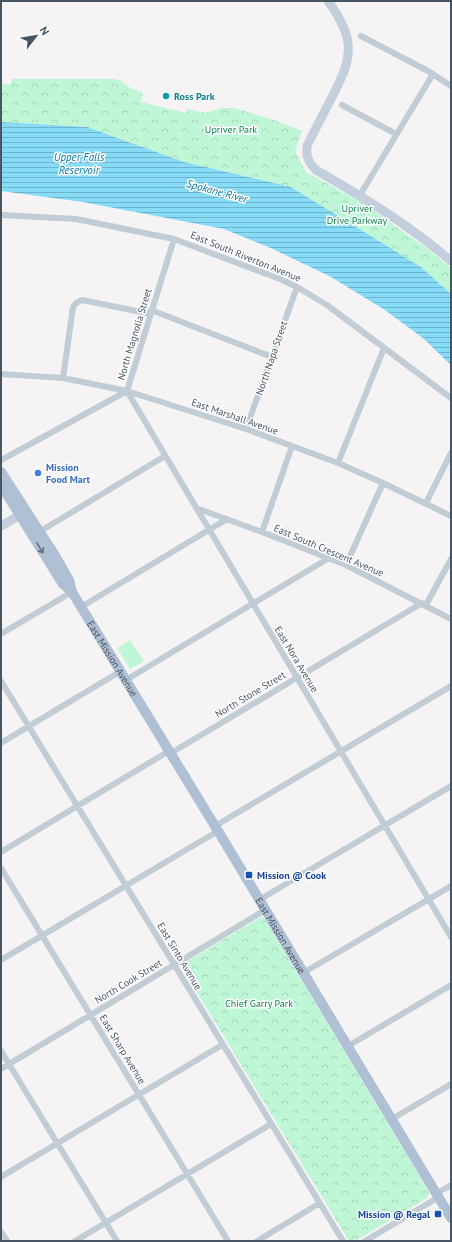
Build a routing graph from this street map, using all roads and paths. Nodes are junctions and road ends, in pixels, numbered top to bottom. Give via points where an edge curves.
1 (328, 1) edge
2 (361, 36) dead end
3 (432, 74) junction
4 (451, 86) edge
5 (342, 105) dead end
6 (396, 134) junction
7 (360, 195) junction
8 (1, 215) edge
9 (174, 238) junction
10 (451, 261) edge
11 (297, 287) junction
12 (151, 312) junction
13 (384, 348) junction
14 (272, 357) junction
15 (1, 374) edge
16 (63, 378) junction
17 (127, 391) junction
18 (451, 398) edge
19 (246, 429) junction
20 (292, 446) junction
21 (451, 453) edge
22 (165, 456) junction
23 (1, 460) edge
24 (338, 463) junction
25 (1, 472) edge
26 (383, 482) junction
27 (1, 485) edge
28 (426, 503) junction
29 (196, 508) junction
30 (23, 513) junction
31 (451, 516) edge
32 (227, 519) junction
33 (1, 526) edge
34 (209, 530) junction
35 (39, 532) junction
36 (262, 532) junction
37 (329, 558) junction
38 (451, 559) edge
39 (346, 565) junction
40 (72, 592) junction
41 (253, 604) junction
42 (424, 604) junction
43 (81, 607) junction
44 (451, 619) edge
45 (1, 634) edge
46 (121, 671) junction
47 (297, 678) junction
48 (126, 680) junction
49 (1, 681) edge
50 (451, 686) edge
51 (29, 727) junction
52 (1, 743) edge
53 (340, 751) junction
54 (170, 752) junction
55 (451, 786) edge
56 (77, 806) junction
57 (385, 825) junction
58 (216, 828) junction
59 (1, 852) edge
60 (1, 868) edge
61 (126, 886) junction
62 (451, 886) edge
63 (429, 899) junction
64 (259, 900) junction
65 (266, 910) junction
66 (42, 935) junction
67 (451, 937) edge
68 (1, 960) edge
69 (174, 965) junction
70 (304, 973) junction
71 (451, 985) edge
72 (91, 1015) junction
73 (222, 1045) junction
74 (348, 1046) junction
75 (1, 1051) edge
76 (9, 1064) junction
77 (1, 1069) edge
78 (451, 1084) edge
79 (139, 1095) junction
80 (392, 1119) junction
81 (271, 1124) junction
82 (58, 1144) junction
83 (187, 1174) junction
84 (1, 1177) edge
85 (451, 1184) edge
86 (438, 1195) junction
87 (320, 1203) junction
88 (451, 1218) edge
89 (106, 1223) junction
90 (1, 1232) edge
91 (7, 1241) edge
92 (75, 1241) edge
93 (117, 1241) edge
94 (228, 1241) edge
95 (257, 1241) edge
96 (343, 1241) edge
97 (365, 1241) edge

1 - 7 street via 344,27 348,58 342,77 306,146 306,155 316,170
2 - 3 street
3 - 4 street
3 - 6 street
5 - 6 street
6 - 7 street
7 - 10 street via 412,229
8 - 9 street, East South Riverton Avenue via 76,219
9 - 11 street, East South Riverton Avenue
9 - 12 street, North Magnolia Street
11 - 13 street, East South Riverton Avenue via 327,305
11 - 14 street, North Napa Street
12 - 14 street
12 - 16 street via 82,300 76,303 73,307
12 - 17 street, North Magnolia Street
13 - 18 street, East South Riverton Avenue
13 - 24 street
14 - 19 street, North Napa Street
15 - 16 street, East Marshall Avenue
16 - 17 street, East Marshall Avenue
17 - 19 street, East Marshall Avenue
17 - 22 street, East Nora Avenue
17 - 23 street, North Magnolia Street
19 - 20 street, East Marshall Avenue
20 - 24 street, East Marshall Avenue
20 - 36 street
21 - 28 street
22 - 29 street, East Nora Avenue
22 - 35 street
24 - 26 street, East Marshall Avenue
25 - 30 main road, East Mission Avenue
26 - 28 street, East Marshall Avenue
26 - 39 street
27 - 30 main road, East Mission Avenue
28 - 31 street, East Marshall Avenue
29 - 32 street, East South Crescent Avenue
29 - 34 street, East Nora Avenue
30 - 33 street
30 - 35 main road, East Mission Avenue
30 -> 40 main road, East Mission Avenue via 63,584
32 - 34 street
32 - 36 street, East South Crescent Avenue
34 - 41 street, East Nora Avenue
34 - 43 street
35 - 40 main road, East Mission Avenue via 69,580
36 - 37 street, East South Crescent Avenue
37 - 39 street, East South Crescent Avenue
37 - 41 street
38 - 42 street
39 - 42 street, East South Crescent Avenue
40 - 43 main road, East Mission Avenue
40 - 45 street
41 - 47 street, East Nora Avenue
41 - 48 street
42 - 44 street, East South Crescent Avenue
42 - 47 street, North Stone Street
43 - 46 main road, East Mission Avenue
46 - 48 main road, East Mission Avenue
46 - 51 street
47 - 53 street, East Nora Avenue
47 - 54 street, North Stone Street
48 - 54 main road, East Mission Avenue
49 - 51 street, East Sinto Avenue
50 - 53 street
51 - 52 street
51 - 56 street, East Sinto Avenue
53 - 57 street, East Nora Avenue
53 - 58 street
54 - 56 street, North Stone Street
54 - 58 main road, East Mission Avenue
55 - 57 street
56 - 59 street, North Stone Street
56 - 61 street, East Sinto Avenue
57 - 63 street, East Nora Avenue
57 - 64 street
58 - 61 street
58 - 64 main road, East Mission Avenue
60 - 66 street, East Sharp Avenue
61 - 66 street
61 - 69 street, East Sinto Avenue
62 - 63 street
63 - 67 street, East Nora Avenue
63 - 70 street
64 - 65 main road, East Mission Avenue
65 - 69 street, North Cook Street
65 - 70 main road, East Mission Avenue
66 - 68 street
66 - 72 street, East Sharp Avenue
69 - 72 street, North Cook Street
69 - 73 street, East Sinto Avenue
70 - 74 main road, East Mission Avenue
71 - 74 street
72 - 76 street, North Cook Street
72 - 79 street, East Sharp Avenue
73 - 79 street
73 - 81 street, East Sinto Avenue
74 - 80 main road, East Mission Avenue
75 - 76 street
76 - 77 street, North Cook Street
76 - 82 street
78 - 80 street
79 - 82 street
79 - 83 street, East Sharp Avenue
80 - 86 main road, East Mission Avenue
81 - 83 street
81 - 87 street, East Sinto Avenue
82 - 84 street
82 - 89 street
83 - 89 street
83 - 94 street, East Sharp Avenue
85 - 86 street
86 - 88 main road, East Mission Avenue
86 - 97 street
87 - 95 street
87 - 96 street, East Sinto Avenue
89 - 92 street
89 - 93 street
90 - 91 street

